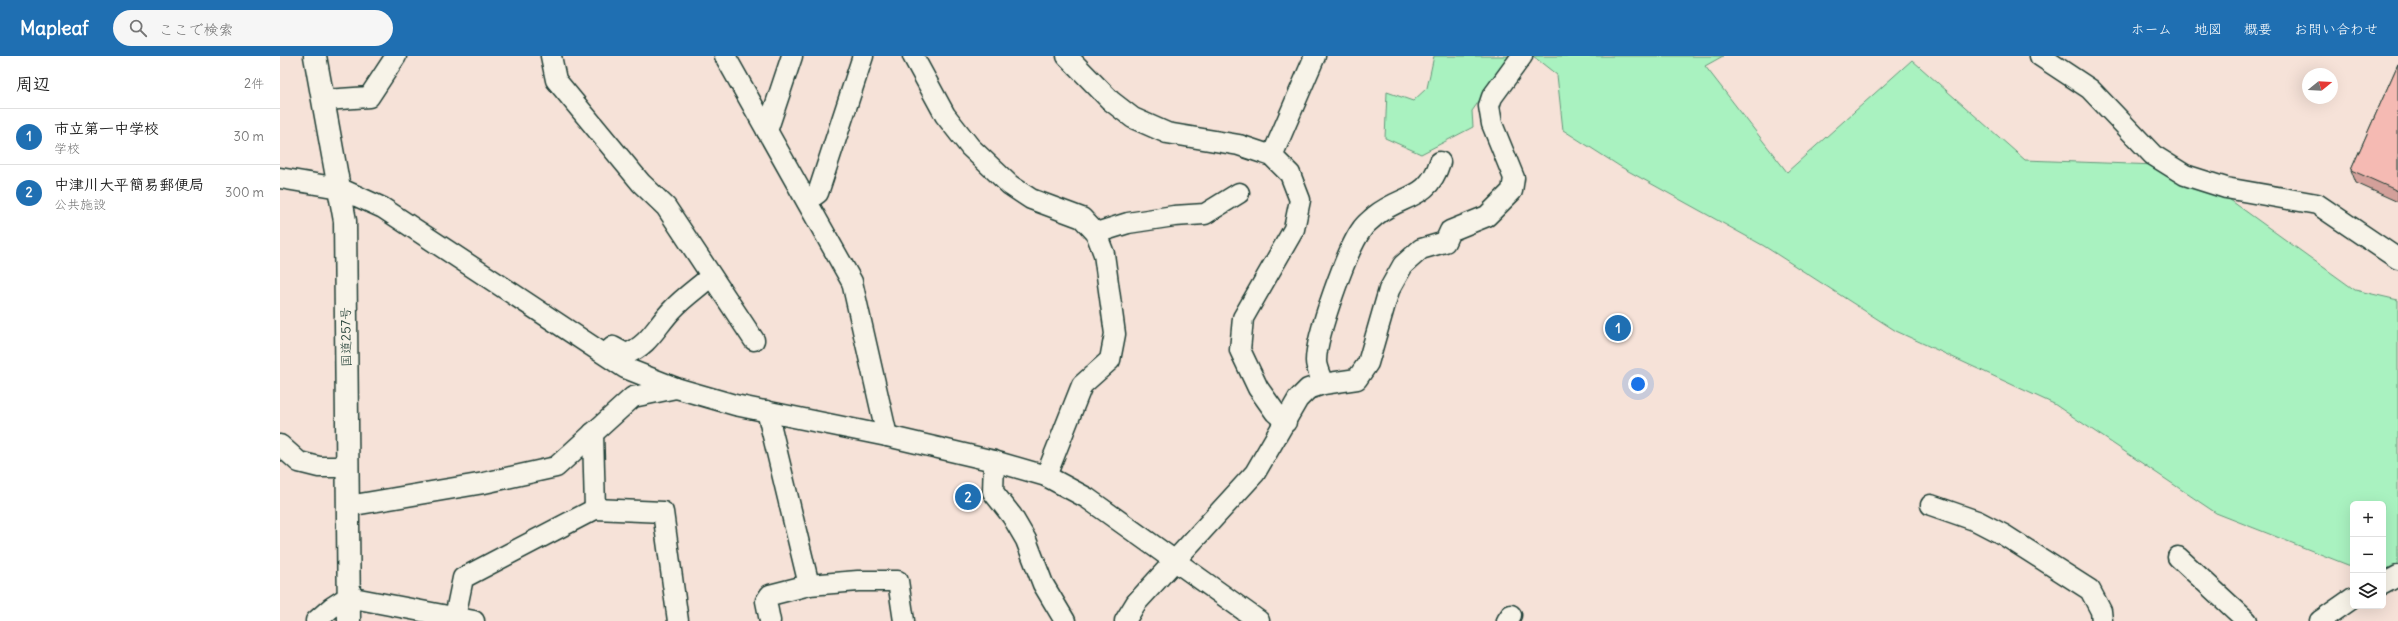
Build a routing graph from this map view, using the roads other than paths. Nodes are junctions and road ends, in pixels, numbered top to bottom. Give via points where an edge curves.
1 (315, 56) edge
2 (396, 56) edge
3 (551, 56) edge
4 (725, 56) edge
5 (792, 56) edge
6 (863, 56) edge
7 (913, 56) edge
8 (1067, 56) edge
9 (1315, 56) edge
10 (1522, 56) edge
11 (2040, 56) edge
12 (324, 100) junction
13 (767, 131) junction
14 (1272, 156) junction
15 (1440, 162) dead end
16 (281, 179) edge
17 (339, 188) junction
18 (1239, 193) dead end
19 (807, 200) junction
20 (1096, 233) junction
21 (2398, 259) edge
22 (711, 276) junction
23 (754, 340) dead end
24 (604, 354) junction
25 (1323, 384) junction
26 (676, 388) junction
27 (767, 412) junction
28 (1286, 422) junction
29 (593, 433) junction
30 (887, 436) junction
31 (280, 445) edge
32 (994, 461) junction
33 (347, 467) junction
34 (1046, 476) junction
35 (1931, 505) dead end
36 (348, 506) junction
37 (595, 509) junction
38 (2178, 557) dead end
39 (1176, 560) junction
40 (2398, 576) edge
41 (2386, 582) edge
42 (809, 585) junction
43 (348, 597) junction
44 (2350, 600) edge
45 (464, 619) edge
46 (316, 621) edge
47 (349, 621) edge
48 (678, 621) edge
49 (770, 621) edge
50 (904, 621) edge
51 (1065, 621) edge
52 (1125, 621) edge
53 (1259, 621) edge
54 (2102, 621) edge
55 (2247, 621) edge
56 (2320, 621) edge

1 - 12 highway, 国道257号
2 - 12 street via 369,97
3 - 22 street via 556,80 641,183 666,207
4 - 13 street
5 - 13 street
6 - 19 street via 818,193
7 - 20 street via 945,115 970,147 1015,188 1031,199 1082,218
8 - 14 street via 1133,118 1167,132 1239,145
9 - 14 street
10 - 25 street via 1492,97 1489,106 1492,124 1514,178 1512,191 1487,216 1450,231 1445,242 1421,250 1412,256 1389,290 1368,363 1357,379
11 - 21 street via 2090,89 2153,155 2186,175 2226,188 2317,204
12 - 17 highway, 国道257号
13 - 19 street
14 - 28 street via 1290,174 1300,200 1294,229 1243,318 1240,350 1258,388 1275,412
15 - 25 street via 1435,178 1428,187 1376,215 1362,229 1347,257 1318,342 1316,362
16 - 17 street
17 - 24 street via 383,208
17 - 33 highway, 国道257号 via 345,221
18 - 20 street via 1206,214 1128,223
19 - 30 street via 852,282
20 - 34 street via 1104,254 1115,334 1110,360 1082,385
22 - 23 street
22 - 24 street via 673,309 646,342 636,350 626,354 612,347
24 - 26 street via 625,368
25 - 28 street via 1308,389 1298,399
26 - 27 street
26 - 29 street via 633,397
27 - 30 street
27 - 42 street
28 - 39 street via 1255,473
29 - 36 street via 556,467 484,483
29 - 37 street
30 - 32 street
31 - 33 street via 299,462 319,467
32 - 34 street
32 - 51 street via 993,492 1012,516 1026,540 1043,584
33 - 36 highway, 国道257号
34 - 39 street via 1087,498
35 - 54 street via 1977,521 2004,535 2090,590 2101,611
36 - 43 highway, 国道257号
37 - 45 street via 464,578
37 - 48 street via 663,512
38 - 55 street
39 - 52 street via 1136,603
39 - 53 street
40 - 41 street
42 - 49 street via 770,595 766,601
42 - 50 street via 898,581
43 - 45 street
43 - 46 street
43 - 47 highway, 国道257号
44 - 56 street

